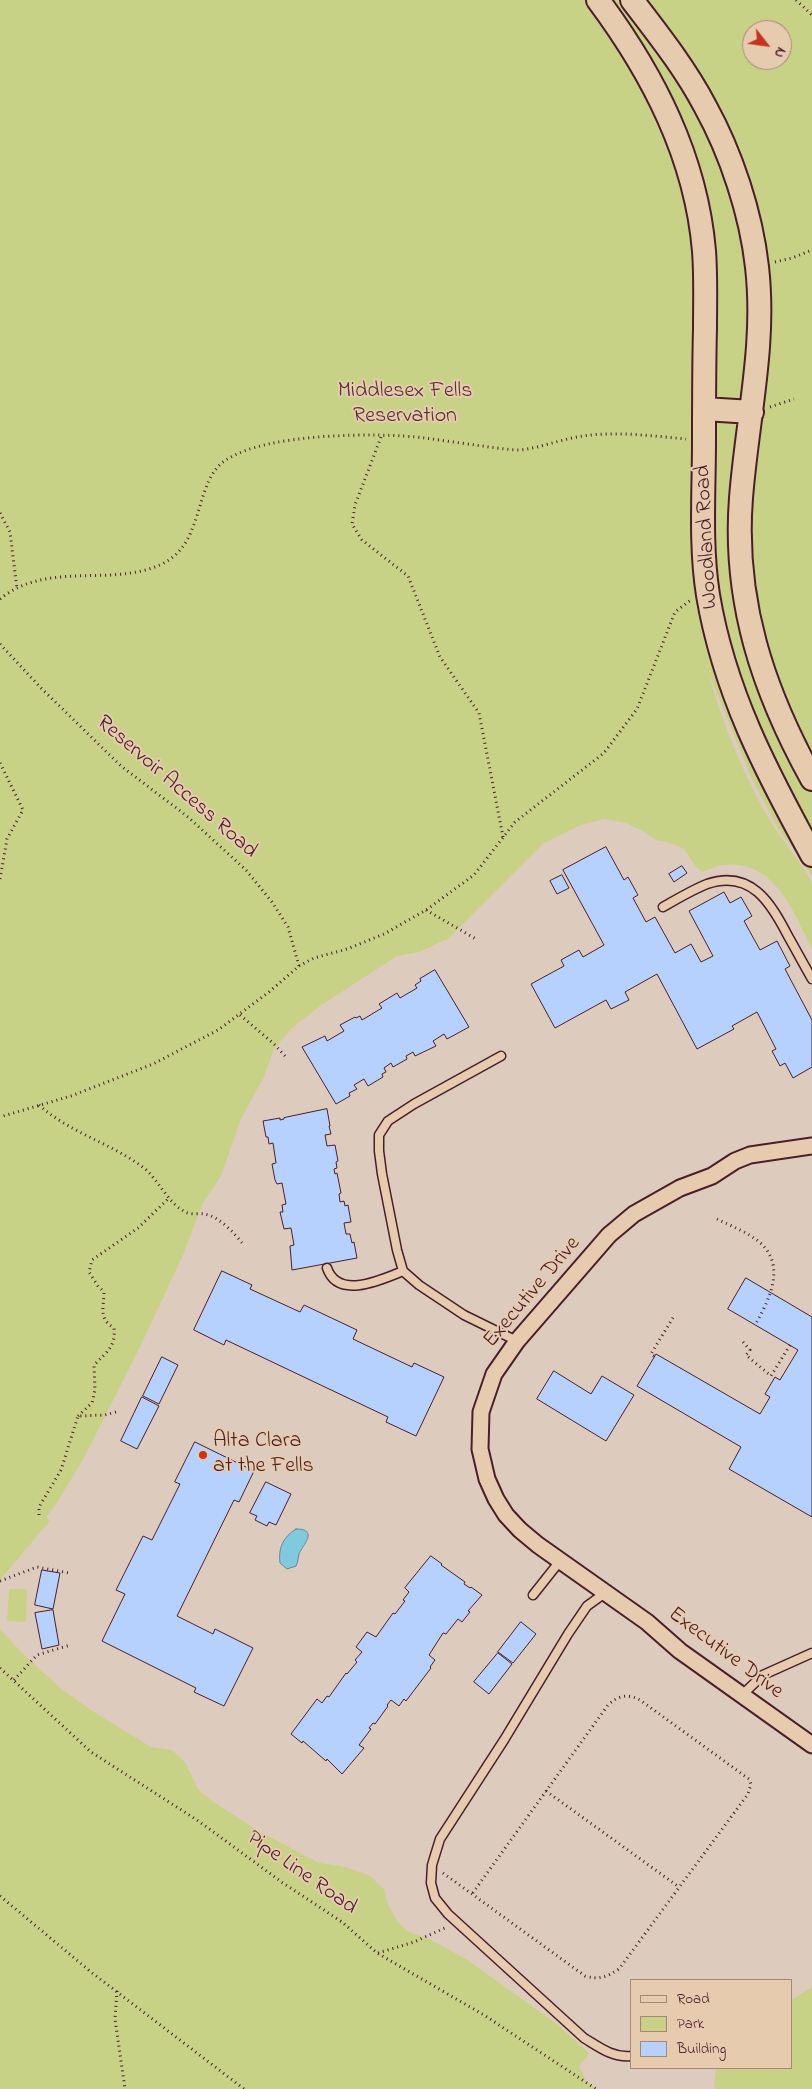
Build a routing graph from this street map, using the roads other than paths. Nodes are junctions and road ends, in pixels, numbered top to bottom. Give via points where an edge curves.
1 (598, 0) edge
2 (632, 0) edge
3 (706, 106) junction
4 (671, 122) junction
5 (704, 408) junction
6 (752, 412) junction
7 (812, 779) edge
8 (812, 855) edge
9 (663, 907) dead end
10 (812, 979) edge
11 (501, 1056) dead end
12 (812, 1146) edge
13 (327, 1268) dead end
14 (403, 1271) junction
15 (517, 1341) junction
16 (560, 1561) junction
17 (605, 1593) junction
18 (533, 1595) dead end
19 (812, 1653) edge
20 (743, 1694) junction
21 (812, 1745) edge
22 (630, 2056) edge

1 - 4 main road, Woodland Road via 634,51
2 - 3 main road, Woodland Road
3 - 4 main road
3 - 6 main road, Woodland Road via 735,174 757,266 759,350
4 - 5 main road, Woodland Road via 697,204 704,250
5 - 6 main road
5 - 8 main road, Woodland Road via 705,552 713,622 736,702 773,784
6 - 7 main road, Woodland Road via 741,513 746,604 764,677 790,739
9 - 10 lane via 714,883 730,881 750,886 773,908
11 - 14 lane via 414,1104 388,1121 379,1135 382,1174
12 - 15 street, Executive Drive via 750,1155 634,1214 609,1235
13 - 14 lane via 334,1281 345,1286 383,1280
14 - 15 lane via 464,1315
15 - 16 street, Executive Drive via 494,1374 481,1412 480,1449 486,1479 506,1514 520,1530
16 - 17 street, Executive Drive
16 - 18 lane
17 - 20 street, Executive Drive via 647,1622 680,1651
17 - 22 lane via 587,1606 568,1634 440,1839 432,1865 432,1891 448,1914 584,2038 608,2053
19 - 20 lane via 763,1676
20 - 21 street, Executive Drive

